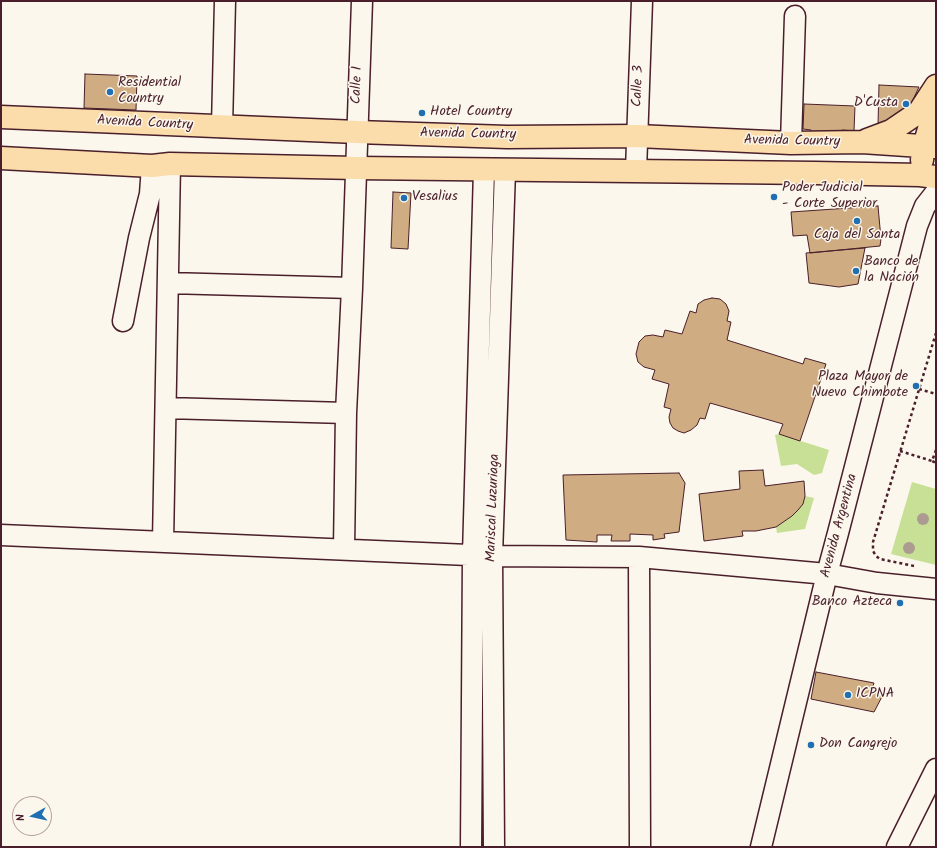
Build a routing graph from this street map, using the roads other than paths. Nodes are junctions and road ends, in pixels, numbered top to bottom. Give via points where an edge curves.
1 (225, 1) edge
2 (362, 1) edge
3 (642, 1) edge
4 (795, 16) dead end
5 (936, 86) edge
6 (936, 105) edge
7 (1, 117) edge
8 (222, 127) junction
9 (357, 132) junction
10 (637, 136) junction
11 (862, 142) junction
12 (791, 143) junction
13 (930, 147) edge
14 (1, 158) edge
15 (161, 165) junction
16 (356, 168) junction
17 (495, 170) junction
18 (636, 171) junction
19 (928, 176) edge
20 (930, 199) edge
21 (168, 283) junction
22 (352, 288) junction
23 (123, 321) dead end
24 (166, 408) junction
25 (346, 414) junction
26 (1, 535) edge
27 (163, 542) junction
28 (344, 549) junction
29 (472, 555) junction
30 (492, 556) junction
31 (639, 557) junction
32 (827, 574) junction
33 (936, 589) edge
34 (936, 769) edge
35 (470, 847) edge
36 (494, 847) edge
37 (640, 847) edge
38 (761, 847) edge
39 (896, 847) edge

1 - 8 street
2 - 9 street, Calle 1
3 - 10 street, Calle 3
4 - 12 street
5 - 11 main road via 919,112 891,131
6 - 13 main road, Avenida Argentina
7 - 8 main road, Avenida Country
8 - 9 main road, Avenida Country
9 - 10 main road, Avenida Country via 506,137
9 - 16 street, Calle 1
10 - 12 main road, Avenida Country
10 - 18 street, Calle 3
11 - 12 main road, Avenida Country
11 - 13 main road, Avenida Country
13 - 19 main road, Avenida Argentina
14 - 15 main road
15 - 16 main road
15 - 21 street
15 - 23 street via 150,194 139,238
16 - 17 main road
16 - 22 street, Calle 1
17 - 18 main road
17 - 29 street, Mariscal Luzuriaga
17 - 30 street, Mariscal Luzuriaga
18 - 19 main road
19 - 20 street, Avenida Argentina
20 - 32 street, Avenida Argentina via 917,226
21 - 22 street
21 - 24 street
22 - 25 street, Calle 1
24 - 25 street
24 - 27 street
25 - 28 street, Calle 1
26 - 27 street
27 - 28 street
28 - 29 street
29 - 30 street
29 - 35 street, Mariscal Luzuriaga
30 - 31 street
30 - 36 street, Mariscal Luzuriaga
31 - 32 street
31 - 37 street
32 - 33 street
32 - 38 street, Avenida Argentina
34 - 39 street

